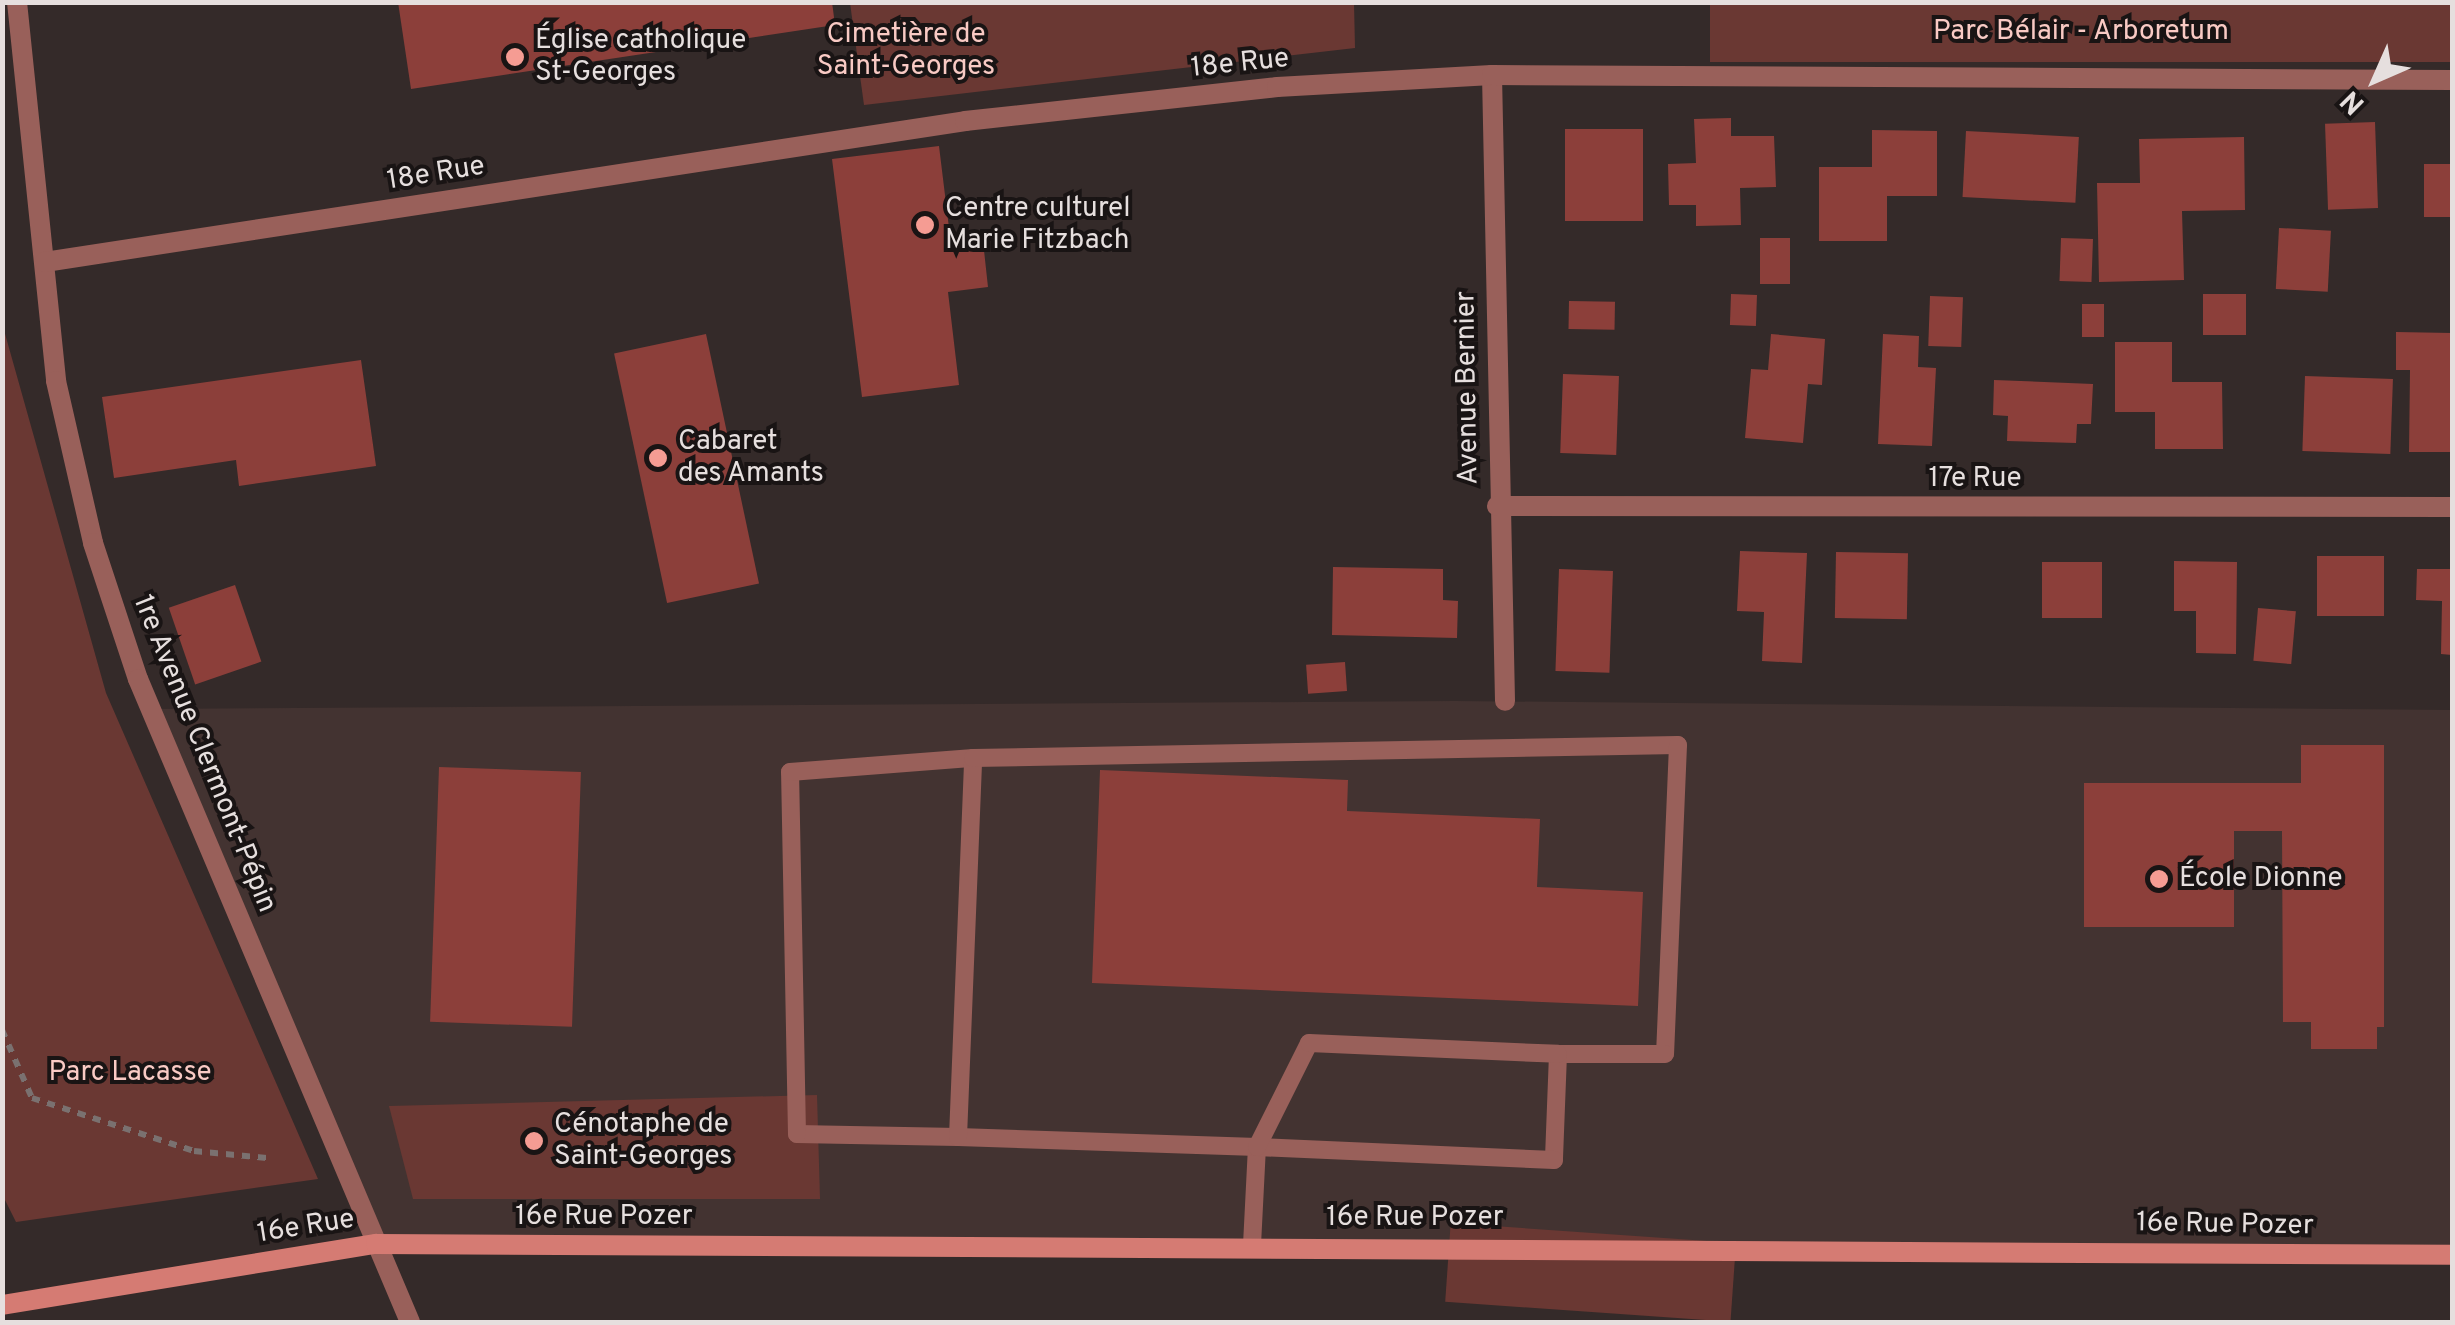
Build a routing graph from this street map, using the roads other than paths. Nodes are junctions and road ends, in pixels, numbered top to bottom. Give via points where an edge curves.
1 (17, 2) edge
2 (1492, 75) junction
3 (2452, 80) edge
4 (45, 262) junction
5 (1497, 506) junction
6 (2452, 507) edge
7 (1505, 701) dead end
8 (974, 758) junction
9 (1558, 1054) junction
10 (958, 1137) junction
11 (1257, 1148) junction
12 (376, 1244) junction
13 (1252, 1245) junction
14 (2452, 1254) edge
15 (2, 1304) edge
16 (410, 1322) edge

1 - 4 street, 1re Avenue Clermont-Pépin
2 - 3 street, 18e Rue
2 - 4 street, 18e Rue via 1276,87 965,121
2 - 5 street, Avenue Bernier
4 - 12 street, 1re Avenue Clermont-Pépin via 56,380 93,543 127,645
5 - 6 street, 17e Rue
5 - 7 street, Avenue Bernier
8 - 9 lane via 1678,745 1665,1054
8 - 10 lane
8 - 10 lane via 790,772 797,1134
9 - 11 lane via 1309,1044
9 - 11 lane via 1554,1160
10 - 11 lane
11 - 13 lane
12 - 13 main road, 16e Rue Pozer
12 - 15 main road, 16e Rue
12 - 16 street, 1re Avenue Clermont-Pépin
13 - 14 main road, 16e Rue Pozer

